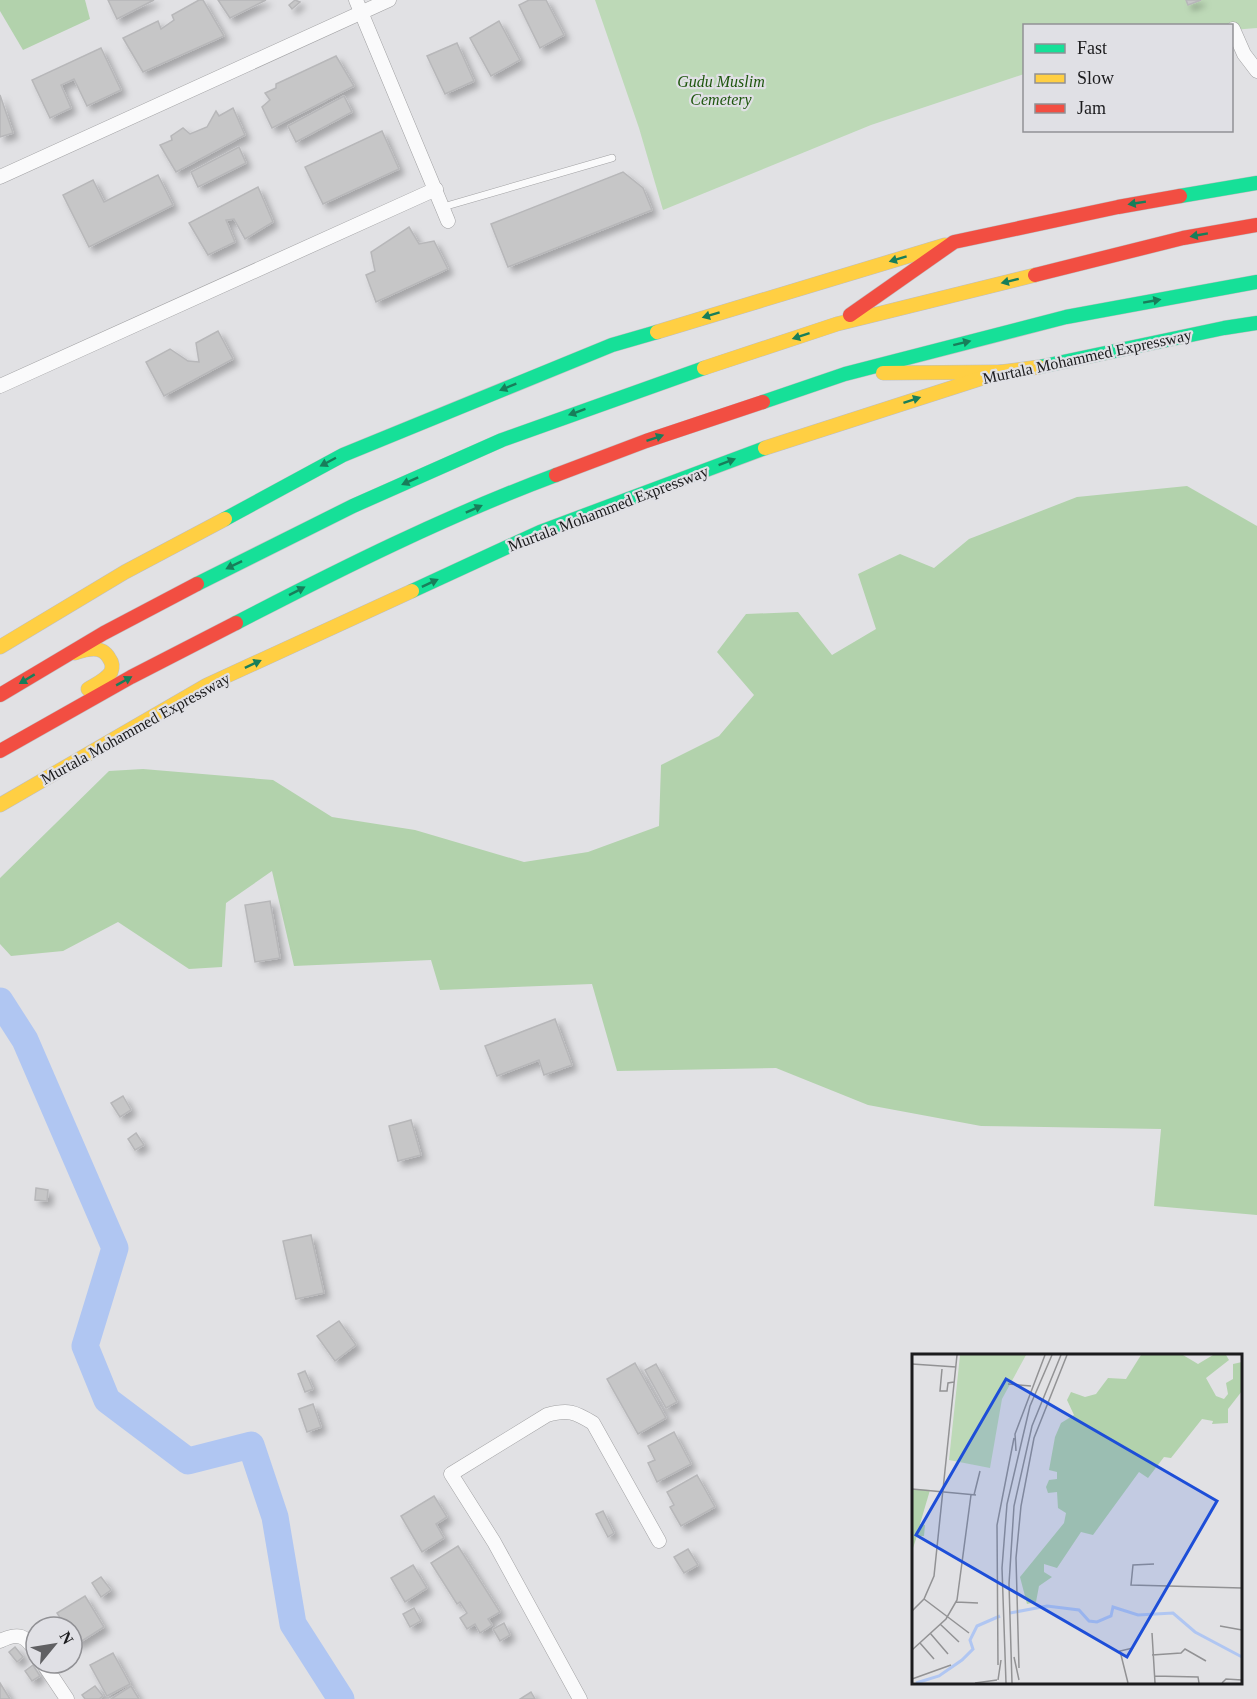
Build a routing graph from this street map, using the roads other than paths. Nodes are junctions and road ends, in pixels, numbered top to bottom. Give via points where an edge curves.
1 (389, 0) edge
2 (359, 6) edge
3 (1233, 29) dead end
4 (1257, 71) edge
5 (612, 158) dead end
6 (0, 177) edge
7 (1257, 183) edge
8 (436, 189) junction
9 (443, 207) junction
10 (448, 220) dead end
11 (1257, 225) edge
12 (954, 242) junction
13 (1257, 282) edge
14 (1257, 323) edge
15 (837, 324) junction
16 (1001, 372) junction
17 (845, 374) junction
18 (0, 386) edge
19 (0, 647) edge
20 (60, 659) junction
21 (0, 695) edge
22 (32, 733) junction
23 (0, 751) edge
24 (0, 805) edge
25 (659, 1541) dead end
26 (24, 1637) edge
27 (0, 1641) edge
28 (51, 1675) edge
29 (67, 1699) edge
30 (580, 1699) edge

1 - 2 street
2 - 6 street
2 - 8 street
3 - 4 street
5 - 9 lane
7 -> 12 main road via 1118,207
8 - 9 street
8 - 18 street
9 - 10 street
11 -> 15 main road via 1183,238
12 - 15 main road
12 -> 19 main road via 612,345 343,455 125,572
17 -> 13 main road via 1066,317
14 - 16 main road, Murtala Mohammed Expressway via 1054,365
15 -> 20 main road via 502,440 353,506 202,581
16 - 17 main road
24 -> 16 main road, Murtala Mohammed Expressway via 207,685 540,532 765,447
22 -> 17 main road via 357,560 515,490
20 -> 21 main road
20 - 22 main road via 96,648 102,649 112,667 100,682 54,711
22 - 23 main road
25 - 30 street via 594,1423 578,1414 564,1410 547,1414 451,1474 494,1542
26 - 27 street via 18,1635
28 - 29 street

